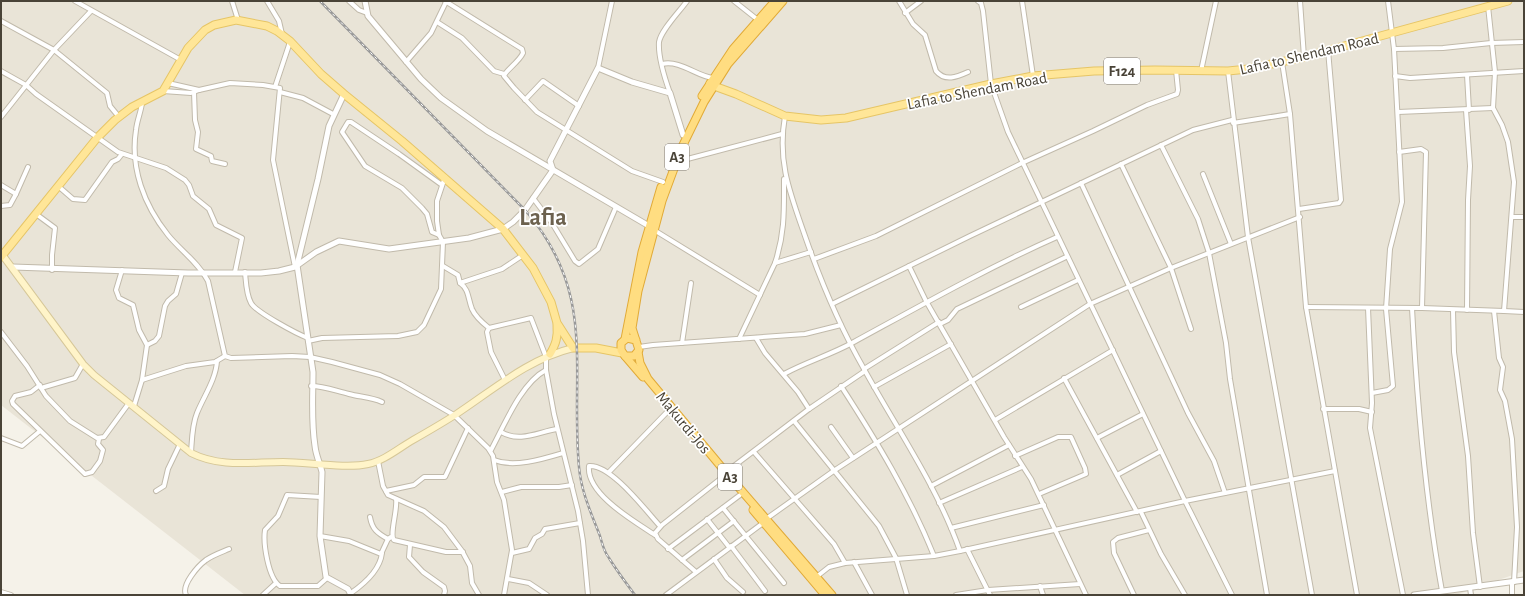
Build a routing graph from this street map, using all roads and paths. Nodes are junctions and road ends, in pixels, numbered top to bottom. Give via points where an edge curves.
1 (75, 1) edge
2 (232, 1) edge
3 (267, 1) edge
4 (349, 1) edge
5 (365, 1) edge
6 (445, 1) edge
7 (612, 1) edge
8 (687, 1) edge
9 (734, 1) edge
10 (775, 1) edge
11 (783, 1) edge
12 (899, 1) edge
13 (921, 1) edge
14 (978, 1) edge
15 (1022, 1) edge
16 (1216, 1) edge
17 (1300, 1) edge
18 (1388, 1) edge
19 (1508, 1) edge
20 (1496, 3) edge
21 (1488, 6) junction
22 (91, 11) junction
23 (367, 13) junction
24 (905, 13) junction
25 (238, 20) junction
26 (758, 20) junction
27 (1, 21) edge
28 (437, 22) junction
29 (1392, 32) junction
30 (282, 34) junction
31 (290, 41) junction
32 (1524, 42) edge
33 (1491, 43) junction
34 (1394, 49) junction
35 (54, 50) junction
36 (1328, 50) junction
37 (1304, 57) junction
38 (181, 60) junction
39 (406, 62) junction
40 (1282, 62) junction
41 (662, 64) junction
42 (598, 68) junction
43 (1176, 70) junction
44 (1, 71) edge
45 (1228, 71) junction
46 (1524, 71) edge
47 (968, 72) dead end
48 (1201, 72) junction
49 (1495, 72) junction
50 (504, 74) junction
51 (1467, 75) junction
52 (1034, 76) junction
53 (1395, 76) junction
54 (712, 81) junction
55 (168, 83) junction
56 (991, 84) junction
57 (26, 85) junction
58 (275, 87) junction
59 (199, 90) junction
60 (163, 91) junction
61 (194, 92) junction
62 (280, 92) junction
63 (670, 93) junction
64 (344, 94) junction
65 (525, 100) junction
66 (142, 103) junction
67 (579, 106) junction
68 (1493, 108) junction
69 (1467, 110) junction
70 (1398, 112) junction
71 (333, 114) junction
72 (1290, 114) junction
73 (2, 115) edge
74 (785, 116) junction
75 (119, 117) junction
76 (1232, 122) junction
77 (566, 130) junction
78 (782, 134) junction
79 (683, 135) junction
80 (97, 138) junction
81 (1161, 145) junction
82 (1399, 152) junction
83 (122, 154) junction
84 (135, 158) junction
85 (676, 162) junction
86 (1022, 163) junction
87 (225, 164) dead end
88 (1121, 164) junction
89 (28, 167) dead end
90 (553, 170) junction
91 (784, 172) junction
92 (1203, 174) dead end
93 (445, 177) junction
94 (663, 182) junction
95 (1081, 183) junction
96 (1, 185) edge
97 (58, 186) junction
98 (442, 186) junction
99 (16, 194) junction
100 (533, 198) junction
101 (1041, 203) junction
102 (1, 206) edge
103 (616, 207) junction
104 (1299, 209) junction
105 (36, 214) junction
106 (1512, 216) junction
107 (1524, 217) edge
108 (1300, 218) junction
109 (651, 228) junction
110 (503, 229) junction
111 (439, 235) junction
112 (1057, 237) junction
113 (1248, 237) junction
114 (443, 242) junction
115 (1231, 244) junction
116 (810, 252) junction
117 (1209, 253) junction
118 (2, 255) edge
119 (523, 255) junction
120 (1066, 257) junction
121 (814, 259) junction
122 (775, 263) junction
123 (296, 266) junction
124 (443, 266) junction
125 (909, 266) junction
126 (13, 267) junction
127 (1171, 268) junction
128 (52, 270) junction
129 (122, 270) junction
130 (235, 272) junction
131 (245, 272) junction
132 (182, 273) junction
133 (204, 273) junction
134 (1078, 280) junction
135 (460, 283) junction
136 (691, 283) dead end
137 (1130, 286) junction
138 (760, 295) junction
139 (926, 301) junction
140 (832, 304) junction
141 (1090, 304) junction
142 (1021, 307) dead end
143 (1306, 307) junction
144 (1368, 308) junction
145 (1412, 308) junction
146 (1422, 308) junction
147 (1386, 309) junction
148 (1453, 310) junction
149 (1467, 310) junction
150 (1494, 311) junction
151 (1504, 311) junction
152 (1524, 312) edge
153 (557, 323) junction
154 (939, 323) junction
155 (841, 325) junction
156 (490, 328) junction
157 (1191, 329) dead end
158 (1, 332) edge
159 (756, 338) junction
160 (739, 339) junction
161 (308, 340) junction
162 (636, 340) junction
163 (623, 341) junction
164 (682, 343) junction
165 (850, 344) junction
166 (951, 344) junction
167 (147, 345) junction
168 (573, 348) junction
169 (596, 348) junction
170 (639, 350) junction
171 (1113, 350) junction
172 (624, 354) junction
173 (548, 355) junction
174 (225, 356) junction
175 (310, 357) junction
176 (217, 361) junction
177 (83, 364) junction
178 (546, 370) junction
179 (864, 370) junction
180 (784, 374) junction
181 (1064, 378) junction
182 (972, 379) junction
183 (142, 380) junction
184 (505, 380) junction
185 (311, 386) junction
186 (841, 386) junction
187 (40, 387) junction
188 (874, 387) junction
189 (1372, 392) junction
190 (382, 402) dead end
191 (1372, 403) junction
192 (132, 404) junction
193 (809, 409) junction
194 (1323, 409) junction
195 (670, 410) junction
196 (1364, 410) junction
197 (1372, 412) junction
198 (1143, 414) junction
199 (454, 415) junction
200 (995, 420) junction
201 (794, 421) junction
202 (35, 426) junction
203 (831, 427) dead end
204 (468, 428) junction
205 (898, 428) junction
206 (557, 430) junction
207 (40, 431) junction
208 (501, 432) junction
209 (31, 437) junction
210 (1, 438) edge
211 (1097, 438) junction
212 (99, 439) junction
213 (877, 442) junction
214 (180, 444) junction
215 (1009, 446) junction
216 (491, 450) junction
217 (1161, 451) junction
218 (191, 452) junction
219 (754, 452) junction
220 (563, 453) junction
221 (1015, 456) junction
222 (853, 458) junction
223 (494, 460) junction
224 (378, 461) junction
225 (320, 464) junction
226 (1022, 467) junction
227 (835, 470) junction
228 (1335, 471) junction
229 (609, 472) junction
230 (725, 474) junction
231 (1117, 475) junction
232 (1291, 479) junction
233 (572, 485) junction
234 (932, 486) junction
235 (1248, 488) junction
236 (156, 491) dead end
237 (386, 491) junction
238 (502, 492) junction
239 (1226, 493) junction
240 (740, 494) junction
241 (1039, 494) junction
242 (321, 497) junction
243 (396, 499) junction
244 (794, 499) junction
245 (1185, 501) junction
246 (940, 503) junction
247 (1044, 505) junction
248 (723, 508) junction
249 (1139, 512) junction
250 (370, 517) dead end
251 (707, 519) junction
252 (734, 521) junction
253 (764, 521) junction
254 (580, 523) junction
255 (660, 526) junction
256 (951, 528) junction
257 (1055, 530) junction
258 (1149, 530) junction
259 (718, 533) junction
260 (655, 535) junction
261 (745, 535) junction
262 (320, 536) junction
263 (390, 538) junction
264 (410, 545) junction
265 (730, 546) junction
266 (229, 549) dead end
267 (668, 549) junction
268 (968, 549) junction
269 (960, 551) junction
270 (463, 552) junction
271 (512, 552) junction
272 (382, 553) junction
273 (934, 556) junction
274 (896, 558) junction
275 (714, 559) junction
276 (682, 560) junction
277 (854, 562) junction
278 (845, 563) junction
279 (696, 572) junction
280 (327, 578) junction
281 (814, 578) junction
282 (508, 579) junction
283 (1524, 580) edge
284 (1513, 582) junction
285 (276, 583) junction
286 (784, 583) dead end
287 (1080, 584) junction
288 (1040, 586) junction
289 (1480, 587) junction
290 (1470, 588) junction
291 (988, 590) junction
292 (765, 591) dead end
293 (1442, 591) junction
294 (1, 592) edge
295 (743, 592) dead end
296 (351, 594) edge
297 (11, 595) edge
298 (186, 595) edge
299 (263, 595) edge
300 (444, 595) edge
301 (479, 595) edge
302 (504, 595) edge
303 (547, 595) edge
304 (588, 595) edge
305 (666, 595) edge
306 (825, 595) edge
307 (832, 595) edge
308 (872, 595) edge
309 (907, 595) edge
310 (956, 595) edge
311 (990, 595) edge
312 (1043, 595) edge
313 (1086, 595) edge
314 (1134, 595) edge
315 (1185, 595) edge
316 (1232, 595) edge
317 (1267, 595) edge
318 (1312, 595) edge
319 (1357, 595) edge
320 (1403, 595) edge
321 (1414, 595) edge
322 (1471, 595) edge
323 (1512, 595) edge

1 - 22 street
2 - 25 street
3 - 30 street via 279,21
4 - 23 street
5 - 23 street
6 - 28 street
6 - 50 street via 522,50 519,60
7 - 42 street
8 - 41 street via 659,42
9 - 26 street
10 - 26 highway, A3
11 - 54 highway, A3
12 - 24 street
13 - 24 street
14 - 56 street via 982,4 983,10
15 - 52 street
16 - 48 street
17 - 37 street
18 - 29 street
19 - 20 main road, Lafia to Shendam Road / F124
20 - 21 main road, Lafia to Shendam Road / F124
21 - 29 main road, Lafia to Shendam Road / F124
21 - 33 street
22 - 35 street
22 - 38 street
23 - 39 street
24 - 47 street via 925,36 940,75 951,78
25 - 30 main road via 257,23
25 - 38 main road via 214,25 205,30 196,38
26 - 54 highway, A3 via 733,49
27 - 35 street
28 - 39 street
28 - 50 street via 462,38 494,71
29 - 34 street
29 - 36 main road, Lafia to Shendam Road / F124
30 - 31 main road
31 - 58 street
31 - 64 main road
32 - 33 street
33 - 34 street via 1443,48
33 - 49 street
34 - 53 street
35 - 57 street
35 - 75 street via 107,93 110,106
36 - 37 main road, Lafia to Shendam Road / F124
36 - 104 street via 1341,200 1339,203
37 - 40 main road, Lafia to Shendam Road / F124
38 - 55 main road
39 - 90 street via 430,89 468,119
40 - 45 main road, Lafia to Shendam Road / F124
40 - 72 street
41 - 54 street via 682,66
41 - 63 street
42 - 63 street via 632,82
42 - 67 street
43 - 48 main road, Lafia to Shendam Road / F124
43 - 52 main road, Lafia to Shendam Road / F124 via 1094,71
43 - 86 street via 1177,94 1147,105
44 - 57 street
45 - 48 main road, Lafia to Shendam Road / F124
45 - 76 street
46 - 49 street
49 - 51 street
49 - 68 street
50 - 65 street
51 - 53 street via 1410,78
51 - 69 street
52 - 56 main road, Lafia to Shendam Road / F124
53 - 70 street
54 - 74 main road, Lafia to Shendam Road / F124
54 - 79 highway, A3 via 697,104
54 - 85 highway, A3
55 - 59 street
55 - 60 main road
56 - 74 main road, Lafia to Shendam Road / F124 via 846,118 821,120
56 - 86 street
57 - 73 street
57 - 80 street
58 - 59 street via 230,83
58 - 62 street via 280,88
59 - 61 street
60 - 61 street via 179,94
60 - 66 main road
61 - 87 street via 198,132 196,149 211,156 212,161
62 - 71 street via 303,98
62 - 123 street via 273,160
63 - 79 street
64 - 71 street
64 - 93 main road
65 - 67 street via 543,81
65 - 77 street via 537,112
66 - 75 main road
66 - 84 street via 136,128
67 - 77 street
68 - 69 street
68 - 106 street via 1510,149 1515,197
69 - 70 street
69 - 149 street via 1470,166
70 - 82 street
71 - 123 street
72 - 76 street
72 - 104 street
74 - 78 street
75 - 80 main road
76 - 81 street via 1193,130
76 - 113 street
77 - 90 street via 550,161
77 - 94 street via 632,171
78 - 85 street
78 - 91 street
79 - 94 highway, A3
80 - 83 street
80 - 97 main road
81 - 88 street
81 - 117 street via 1198,218
82 - 146 street via 1421,149 1426,152
82 - 147 street via 1402,202 1390,249
83 - 84 street
83 - 97 street via 112,162 85,200 73,199
84 - 130 street via 166,168 184,180 193,196 209,209 216,226 242,238
84 - 133 street via 140,183 152,212
85 - 109 highway, A3
86 - 101 street
86 - 121 street via 876,236
88 - 95 street
88 - 127 street
89 - 99 street
90 - 100 street
90 - 103 street
91 - 116 street
91 - 122 street via 784,224
92 - 115 street
93 - 98 street
93 - 110 main road
94 - 109 highway, A3
95 - 101 street
95 - 137 street
96 - 99 street
97 - 105 main road
98 - 111 street via 438,201
98 - 111 street via 351,122 344,126 342,132 365,166 402,188 427,214 432,232
99 - 102 street via 10,205
100 - 103 street via 579,264 598,249
100 - 110 street via 525,210
101 - 112 street
101 - 125 street
103 - 109 street
104 - 108 street
105 - 118 main road
105 - 128 street via 55,228
106 - 107 street
106 - 151 street
108 - 113 street
108 - 143 street
109 - 138 street
109 - 162 highway, A3 via 633,319 632,328
109 - 163 highway, A3
110 - 114 street
110 - 119 main road
111 - 114 street
112 - 120 street
112 - 139 street
113 - 115 street
113 - 232 street
114 - 123 street via 389,249 339,241 316,252
114 - 124 street
115 - 117 street
116 - 121 street
116 - 122 street
117 - 127 street
117 - 235 street via 1226,343
118 - 126 main road
119 - 135 street via 502,269
119 - 153 main road via 545,288
120 - 134 street
120 - 154 street via 957,309 948,320
121 - 140 street
122 - 138 street
123 - 131 street via 279,271
123 - 161 street
124 - 135 street via 458,275
124 - 161 street via 441,289 424,325 417,332 398,336
125 - 139 street
125 - 140 street
126 - 128 street
126 - 177 main road
127 - 137 street
127 - 157 street
128 - 129 street
129 - 132 street
129 - 167 street via 116,290 119,298 133,305 139,330
130 - 131 street
130 - 133 street
131 - 161 street via 247,291 253,305 290,331
132 - 133 street
132 - 167 street via 176,294 165,306 158,336
133 - 174 street via 215,306
134 - 141 street
134 - 142 street
135 - 156 street via 468,294 472,310
136 - 164 street
137 - 141 street
137 - 239 street via 1188,413 1214,461
138 - 160 street
139 - 154 street
139 - 165 street
140 - 155 street
141 - 171 street
141 - 182 street
143 - 144 street
143 - 194 street
144 - 147 street
144 - 189 street
145 - 146 street
145 - 147 street
145 - 293 street via 1418,417
146 - 148 street
147 - 189 street via 1394,386 1388,390
148 - 149 street
148 - 289 street via 1454,352 1468,456 1473,533
149 - 150 street
150 - 151 street
150 - 284 street via 1499,358 1503,367 1500,390 1505,401 1512,439 1517,527
151 - 152 street
153 - 168 main road
153 - 173 main road via 558,335 555,346
154 - 166 street
154 - 179 street
155 - 159 street via 805,334
155 - 165 street
156 - 173 street via 531,318
156 - 184 street via 486,332 491,352
158 - 187 street
159 - 160 street
159 - 180 street via 765,353
160 - 164 street
161 - 175 street
162 - 163 highway via 630,338
162 - 170 highway, A3
163 - 169 main road
163 - 172 highway, A3
164 - 170 street
165 - 179 street
165 - 180 street
166 - 182 street
166 - 188 street
167 - 183 street
168 - 169 main road
168 - 173 main road
169 - 172 main road
170 - 172 highway via 631,357
170 - 230 highway, Makurdi-Jos / A3 via 643,370 648,379
171 - 181 street
171 - 198 street
172 - 195 highway, Makurdi-Jos / A3
173 - 178 street
173 - 184 main road
174 - 175 street
174 - 176 street
175 - 185 street via 313,372
175 - 199 street via 380,375
176 - 183 street via 186,366
176 - 218 street via 197,414
177 - 187 street via 75,378
177 - 192 main road via 94,376
178 - 206 street
178 - 208 street via 535,377 525,390
179 - 186 street
179 - 188 street
180 - 193 street
181 - 200 street
181 - 211 street
182 - 200 street
182 - 205 street
183 - 192 street
184 - 199 main road
185 - 190 street via 365,396
185 - 225 street via 314,444
186 - 193 street
186 - 213 street
187 - 202 street via 17,395 12,401
187 - 212 street via 68,419
188 - 205 street
189 - 191 street
191 - 196 street
191 - 197 street
192 - 212 street via 104,437
192 - 214 main road
193 - 201 street
194 - 196 street
194 - 228 street
195 - 229 street
195 - 230 highway, Makurdi-Jos / A3
196 - 197 street
197 - 320 street via 1370,428
198 - 211 street
198 - 217 street
199 - 204 street
199 - 224 main road
200 - 215 street
201 - 219 street
201 - 227 street
202 - 207 street
202 - 209 street
203 - 222 street
204 - 216 street
204 - 237 street via 446,477 424,477 414,485
205 - 213 street
205 - 234 street
206 - 208 street via 528,437
206 - 220 street
207 - 209 street
207 - 212 street via 87,475 92,472 103,453 103,448 98,444
208 - 216 street
209 - 210 street via 20,446
211 - 231 street
213 - 222 street
213 - 273 street via 923,529
214 - 218 main road
214 - 236 street via 168,469 164,486
215 - 221 street
215 - 234 street
216 - 223 street
217 - 231 street
217 - 245 street
218 - 225 main road via 210,461 224,463
219 - 230 street
219 - 244 street
220 - 223 street via 535,462 507,463
220 - 233 street
221 - 226 street
221 - 241 street via 1058,437 1071,437 1086,468 1086,474
222 - 227 street
223 - 238 street via 497,482
224 - 225 main road via 359,466
224 - 237 street via 381,482
225 - 242 street
226 - 241 street
226 - 246 street
227 - 244 street
227 - 274 street via 874,518
228 - 232 street
228 - 319 street
229 - 255 street
229 - 260 street via 596,466 589,466 595,487 603,497
230 - 240 highway, Makurdi-Jos / A3
230 - 253 highway, Makurdi-Jos / A3
230 - 255 street
231 - 249 street
232 - 235 street
232 - 318 street
233 - 238 street via 521,487
233 - 254 street
234 - 246 street
235 - 239 street
235 - 317 street
237 - 243 street via 390,497
238 - 271 street
239 - 245 street
240 - 248 street
240 - 253 highway, Makurdi-Jos / A3
241 - 247 street
242 - 262 street
242 - 285 street via 287,495 278,516 265,530 266,553
243 - 263 street via 396,513
243 - 270 street via 413,504 424,511 444,527
244 - 253 street
244 - 278 street via 834,544
245 - 249 street
245 - 316 street
246 - 256 street
247 - 256 street
247 - 257 street
248 - 251 street
248 - 252 street
249 - 257 street
249 - 258 street
250 - 263 street via 375,532
251 - 259 street
251 - 267 street
252 - 259 street
252 - 261 street
253 - 261 street
253 - 281 highway, Makurdi-Jos / A3
254 - 271 street via 545,529 535,538 529,550
254 - 304 street
255 - 260 street
256 - 269 street
257 - 268 street
257 - 287 street
258 - 314 street via 1118,538 1113,542 1114,553
258 - 315 street
259 - 265 street
259 - 276 street
260 - 267 street
261 - 265 street
261 - 286 street
262 - 272 street via 349,541
262 - 280 street
263 - 264 street
263 - 272 street
264 - 270 street via 446,552
264 - 300 street via 409,557 423,572 443,586
265 - 275 street
265 - 292 street
266 - 298 street via 200,565 186,585
267 - 276 street
268 - 269 street
268 - 291 street
269 - 273 street
270 - 301 street via 470,566 472,583
271 - 282 street
272 - 296 street via 377,568
273 - 274 street
274 - 277 street
274 - 309 street
275 - 279 street
275 - 295 street via 727,578
276 - 279 street
277 - 278 street
277 - 308 street
278 - 281 street via 830,567
279 - 305 street
280 - 285 street via 317,586 287,588
280 - 296 street via 337,582
281 - 306 highway, Makurdi-Jos / A3
281 - 307 highway, Makurdi-Jos / A3
282 - 302 street
282 - 303 street via 529,583
283 - 284 street
284 - 289 street
284 - 323 street
285 - 299 street
287 - 288 street
287 - 313 street
288 - 291 street
288 - 312 street
289 - 290 street
290 - 293 street
290 - 322 street
291 - 310 street
291 - 311 street
293 - 321 street
294 - 297 street

